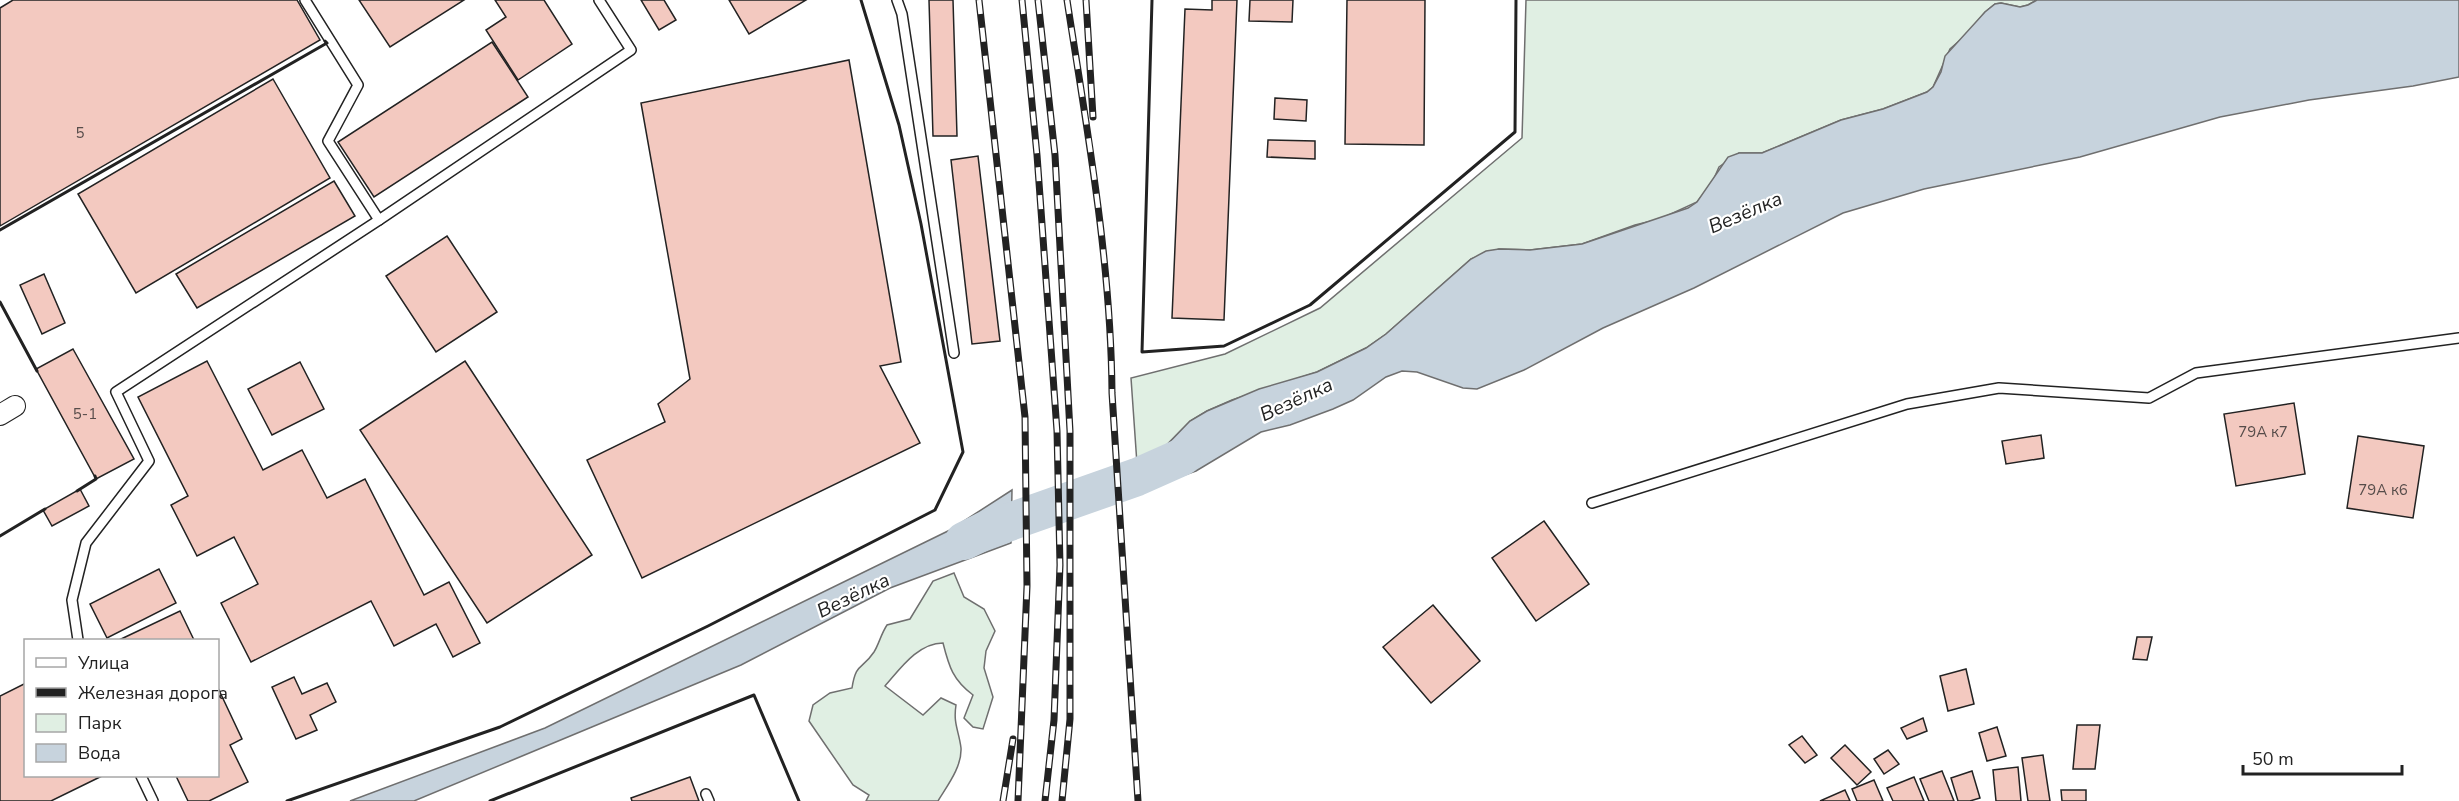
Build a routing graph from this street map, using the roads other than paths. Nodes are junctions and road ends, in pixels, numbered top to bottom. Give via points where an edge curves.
1 (305, 0) edge
2 (599, 0) edge
3 (897, 0) edge
4 (379, 220) junction
5 (2459, 338) edge
6 (954, 353) dead end
7 (1592, 503) dead end
8 (78, 639) edge
9 (141, 777) edge
10 (153, 801) edge

1 - 4 lane via 358,85 328,141
2 - 4 lane via 631,50
3 - 6 lane
4 - 8 lane via 116,392 149,462 86,543 72,600
5 - 7 lane via 2196,373 2149,398 1999,388 1907,404
9 - 10 lane

